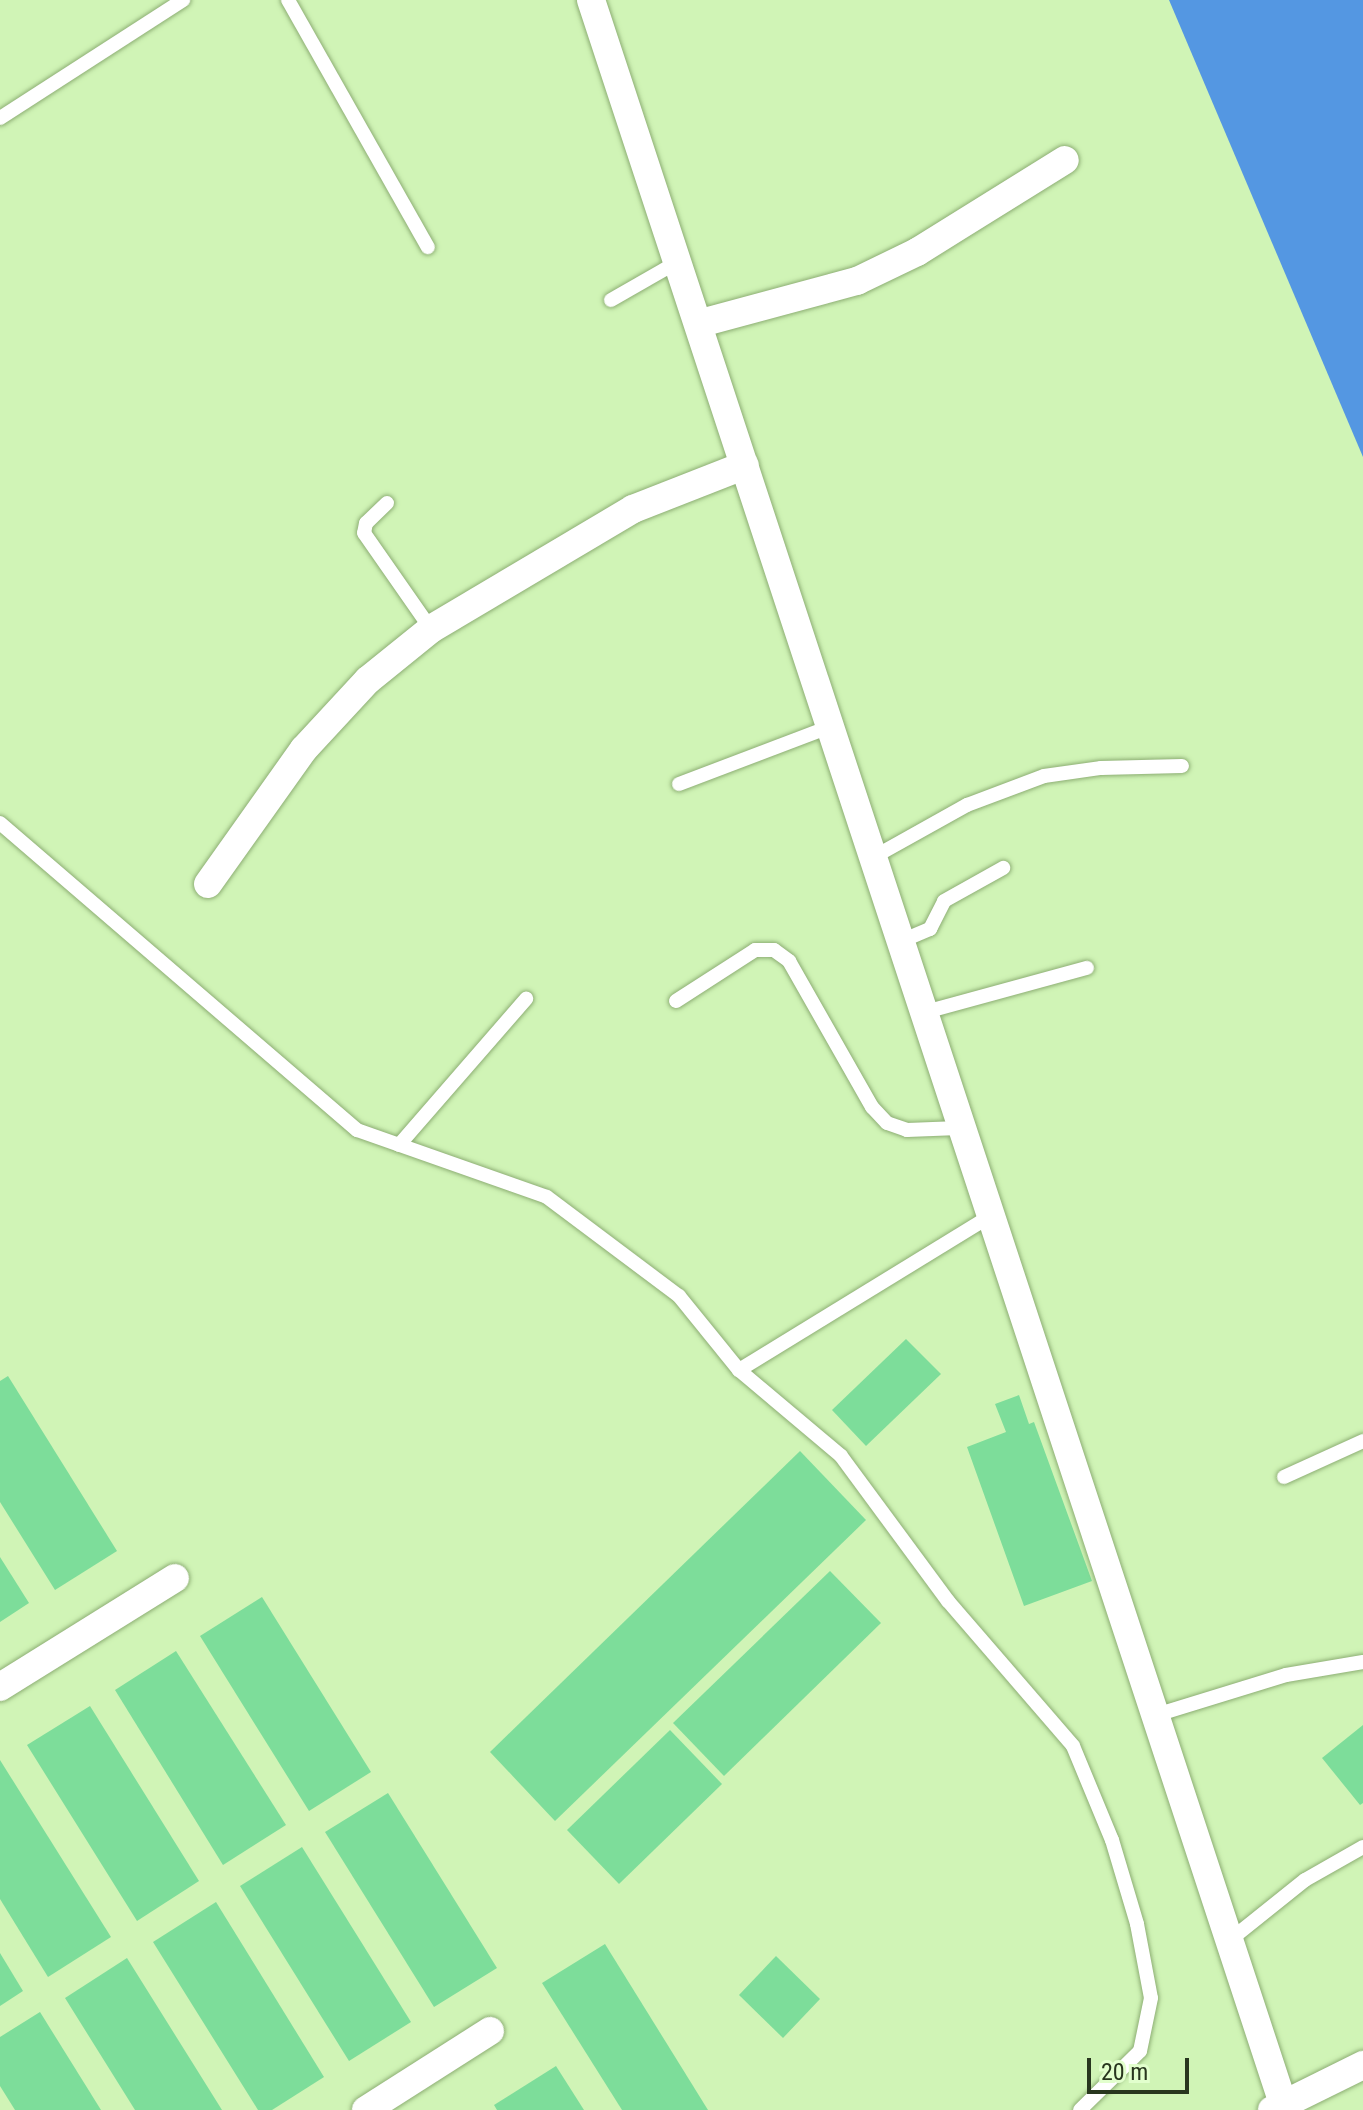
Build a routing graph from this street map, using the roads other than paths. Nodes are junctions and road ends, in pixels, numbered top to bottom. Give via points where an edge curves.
1 (183, 0) edge
2 (288, 0) edge
3 (591, 0) edge
4 (0, 118) edge
5 (1065, 160) dead end
6 (428, 247) dead end
7 (679, 261) junction
8 (611, 300) dead end
9 (701, 323) junction
10 (745, 465) junction
11 (387, 503) dead end
12 (431, 629) junction
13 (829, 727) junction
14 (1182, 766) dead end
15 (679, 784) dead end
16 (0, 823) edge
17 (872, 858) junction
18 (1003, 868) dead end
19 (208, 884) dead end
20 (899, 942) junction
21 (1087, 968) dead end
22 (526, 999) dead end
23 (676, 1001) dead end
24 (922, 1013) junction
25 (959, 1128) junction
26 (399, 1145) junction
27 (989, 1217) junction
28 (739, 1370) junction
29 (1363, 1441) edge
30 (1284, 1477) dead end
31 (175, 1578) dead end
32 (1363, 1662) edge
33 (0, 1687) edge
34 (1156, 1715) junction
35 (1363, 1847) edge
36 (1230, 1940) junction
37 (490, 2031) dead end
38 (1363, 2065) edge
39 (1280, 2109) edge
40 (366, 2110) edge
41 (1080, 2110) edge

1 - 4 lane
2 - 6 lane
3 - 7 street
5 - 9 street via 917,252 857,281
7 - 8 lane
7 - 9 street
9 - 10 street
10 - 12 street via 633,509
10 - 13 street
11 - 12 lane via 366,523 364,533
12 - 19 street via 368,680 304,749
13 - 15 lane
13 - 17 street
14 - 17 lane via 1044,776 967,805
16 - 26 lane via 357,1130
17 - 20 street
18 - 20 lane via 944,901 930,929
20 - 24 street
21 - 24 lane
22 - 26 lane
23 - 25 lane via 755,950 774,950 789,961 872,1107 887,1123 907,1130
24 - 25 street
25 - 27 street
26 - 28 lane via 547,1197 679,1296
27 - 28 lane
27 - 34 street
28 - 41 lane via 841,1456 948,1601 1073,1746 1112,1840 1137,1924 1151,1998 1140,2051
29 - 30 lane
31 - 33 street
32 - 34 lane via 1286,1675
34 - 36 street
35 - 36 lane via 1305,1880
36 - 39 street
37 - 40 street
38 - 39 street

